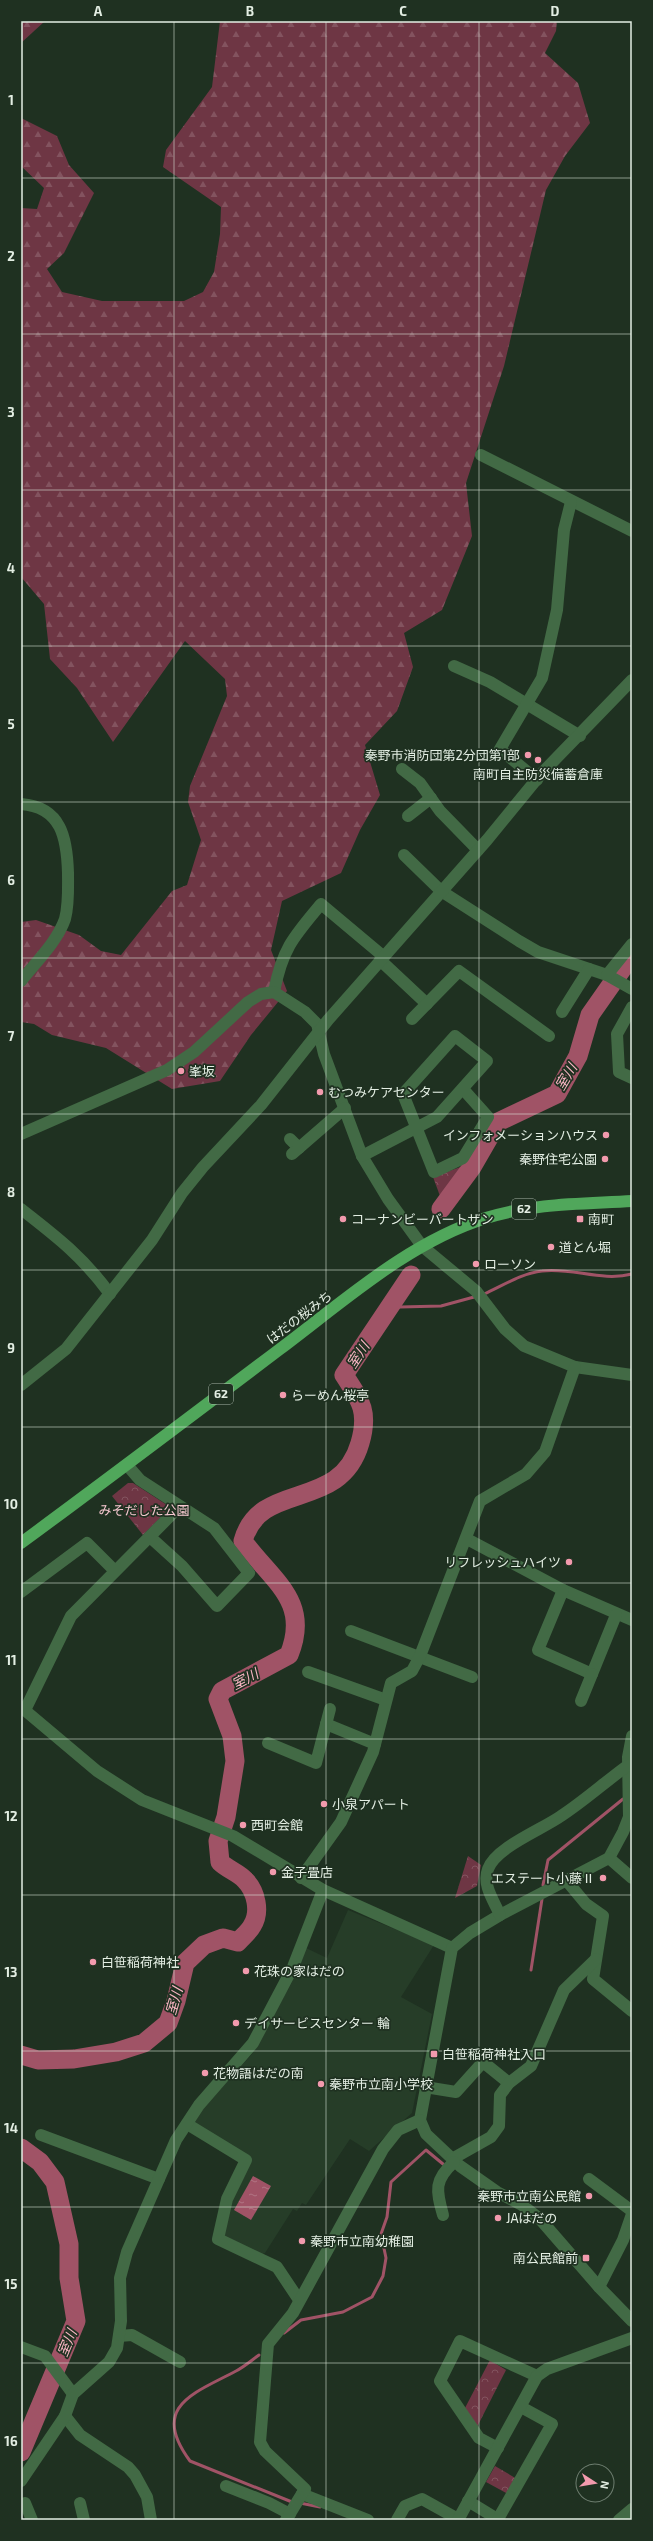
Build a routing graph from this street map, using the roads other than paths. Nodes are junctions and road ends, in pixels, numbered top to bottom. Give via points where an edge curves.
1 (481, 455) dead end
2 (571, 502) junction
3 (632, 531) edge
4 (454, 666) dead end
5 (632, 680) edge
6 (528, 705) junction
7 (580, 736) junction
8 (402, 769) dead end
9 (537, 780) junction
10 (431, 798) junction
11 (21, 804) edge
12 (408, 816) dead end
13 (478, 850) junction
14 (404, 855) dead end
15 (441, 891) junction
16 (632, 944) edge
17 (382, 958) junction
18 (589, 969) junction
19 (613, 978) junction
20 (21, 981) edge
21 (632, 989) edge
22 (274, 992) junction
23 (427, 1004) junction
24 (632, 1006) edge
25 (562, 1012) dead end
26 (412, 1019) dead end
27 (318, 1034) junction
28 (549, 1036) dead end
29 (632, 1078) edge
30 (463, 1089) junction
31 (345, 1108) junction
32 (416, 1129) junction
33 (21, 1134) edge
34 (290, 1138) dead end
35 (362, 1156) junction
36 (632, 1201) edge
37 (21, 1209) edge
38 (422, 1246) junction
39 (110, 1294) junction
40 (575, 1367) junction
41 (632, 1375) edge
42 (21, 1385) edge
43 (127, 1465) junction
44 (179, 1507) junction
45 (150, 1537) junction
46 (467, 1539) junction
47 (21, 1543) edge
48 (115, 1571) junction
49 (563, 1590) junction
50 (21, 1592) edge
51 (616, 1615) junction
52 (632, 1620) edge
53 (350, 1631) dead end
54 (420, 1656) junction
55 (308, 1672) dead end
56 (592, 1674) junction
57 (472, 1677) dead end
58 (386, 1700) junction
59 (581, 1702) dead end
60 (23, 1708) edge
61 (330, 1709) dead end
62 (326, 1724) junction
63 (632, 1736) edge
64 (268, 1742) dead end
65 (375, 1744) junction
66 (627, 1766) junction
67 (609, 1858) junction
68 (301, 1878) junction
69 (632, 1878) edge
70 (566, 1880) junction
71 (323, 1890) junction
72 (500, 1915) junction
73 (452, 1948) junction
74 (596, 1959) junction
75 (632, 2011) edge
76 (509, 2083) junction
77 (425, 2087) junction
78 (420, 2120) junction
79 (187, 2124) junction
80 (41, 2135) dead end
81 (453, 2160) junction
82 (159, 2179) junction
83 (589, 2179) dead end
84 (632, 2213) edge
85 (443, 2215) dead end
86 (599, 2288) junction
87 (299, 2300) junction
88 (632, 2321) edge
89 (119, 2336) junction
90 (632, 2338) edge
91 (21, 2347) edge
92 (180, 2362) dead end
93 (537, 2376) junction
94 (73, 2394) junction
95 (521, 2407) junction
96 (65, 2416) junction
97 (498, 2448) junction
98 (21, 2481) edge
99 (226, 2486) dead end
100 (301, 2496) junction
101 (468, 2502) junction
102 (25, 2503) dead end
103 (80, 2503) dead end
104 (632, 2509) edge
105 (290, 2514) edge
106 (458, 2519) edge
107 (499, 2519) edge
108 (32, 2520) edge
109 (84, 2520) edge
110 (151, 2520) edge
111 (368, 2520) edge
112 (397, 2520) edge
113 (619, 2520) edge

1 - 2 street
2 - 3 street via 582,505
2 - 6 street via 564,530 557,610 542,678
4 - 6 street via 490,682
5 - 7 street
6 - 7 street
6 - 9 street via 500,750
7 - 9 street
8 - 10 street via 420,783
9 - 13 street
10 - 12 street
10 - 13 street via 440,811
11 - 20 street via 43,809 53,817 66,840 69,899 64,919 56,935
13 - 15 street
14 - 15 street
15 - 17 street
15 - 18 street via 538,952
16 - 19 street
17 - 22 street via 321,904 287,947
17 - 23 street
17 - 27 street
18 - 19 street
18 - 25 street
19 - 21 street
22 - 27 street via 305,1012 317,1024
22 - 33 street via 261,994 248,1002 194,1052 167,1070
23 - 26 street
23 - 28 street via 459,971
24 - 29 street via 617,1034 619,1072
27 - 31 street
27 - 39 street via 261,1105 182,1193 152,1240
30 - 32 street via 437,1117
30 - 32 street via 488,1118 463,1158 434,1172
30 - 32 street via 487,1061 455,1036 403,1094
31 - 34 street via 296,1151
31 - 35 street
32 - 35 street
35 - 38 street via 388,1199
36 - 38 main road, はだの桜みち / 62 via 514,1210 452,1231
37 - 39 street via 61,1240 90,1267
38 - 40 street via 476,1291 505,1329 524,1346
38 - 43 main road, はだの桜みち / 62 via 348,1298
39 - 42 street via 66,1349
40 - 41 street
40 - 46 street via 545,1452 526,1474 480,1501
43 - 44 street via 140,1480
43 - 47 main road, はだの桜みち / 62
44 - 45 street
44 - 45 street via 214,1528 249,1573 217,1606 182,1566
45 - 48 street
46 - 49 street
46 - 54 street
48 - 50 street via 87,1542
48 - 60 street via 71,1616
49 - 51 street
49 - 56 street via 538,1650
51 - 52 street
51 - 56 street
53 - 54 street
54 - 57 street
54 - 58 street via 412,1671 391,1683
55 - 58 street
56 - 59 street
58 - 65 street
60 - 68 street via 96,1771 142,1800 233,1836
61 - 62 street
62 - 64 street via 316,1763 287,1756
62 - 65 street
63 - 66 street
65 - 68 street via 340,1822
66 - 67 street via 629,1817 624,1832
66 - 72 street via 561,1816 520,1839 488,1868 486,1881
67 - 69 street
67 - 70 street
68 - 71 street
70 - 72 street
70 - 74 street via 586,1904 603,1916
71 - 73 street
71 - 79 street via 293,1966 253,2043 199,2105
72 - 73 street via 470,1933
73 - 77 street
74 - 75 street via 594,1979
74 - 76 street via 564,1990 531,2066
76 - 77 street via 483,2062 456,2092
76 - 81 street via 500,2095 499,2126 491,2137
77 - 78 street
78 - 81 street via 426,2134
78 - 87 street via 398,2130 383,2149
79 - 82 street via 176,2140
79 - 87 street via 246,2160 227,2199 218,2239 277,2267
80 - 82 street
81 - 85 street via 439,2179 437,2194
81 - 86 street via 540,2219
82 - 89 street via 127,2252 120,2278
83 - 84 street
84 - 86 street via 623,2240
86 - 88 street
87 - 100 street via 293,2313 268,2344 260,2442 265,2451 305,2489
89 - 92 street via 132,2335
89 - 94 street via 117,2348 109,2362
90 - 93 street via 548,2369
91 - 94 street via 45,2356
93 - 95 street
93 - 97 street via 460,2341 440,2381 479,2438
94 - 96 street
95 - 97 street
95 - 107 street via 552,2424
96 - 98 street
96 - 110 street via 80,2435 128,2467 135,2475 147,2497
97 - 101 street
99 - 105 street
100 - 105 street
100 - 111 street
101 - 106 street
101 - 107 street
102 - 108 street
103 - 109 street
104 - 113 street
106 - 112 street via 422,2499 405,2506

